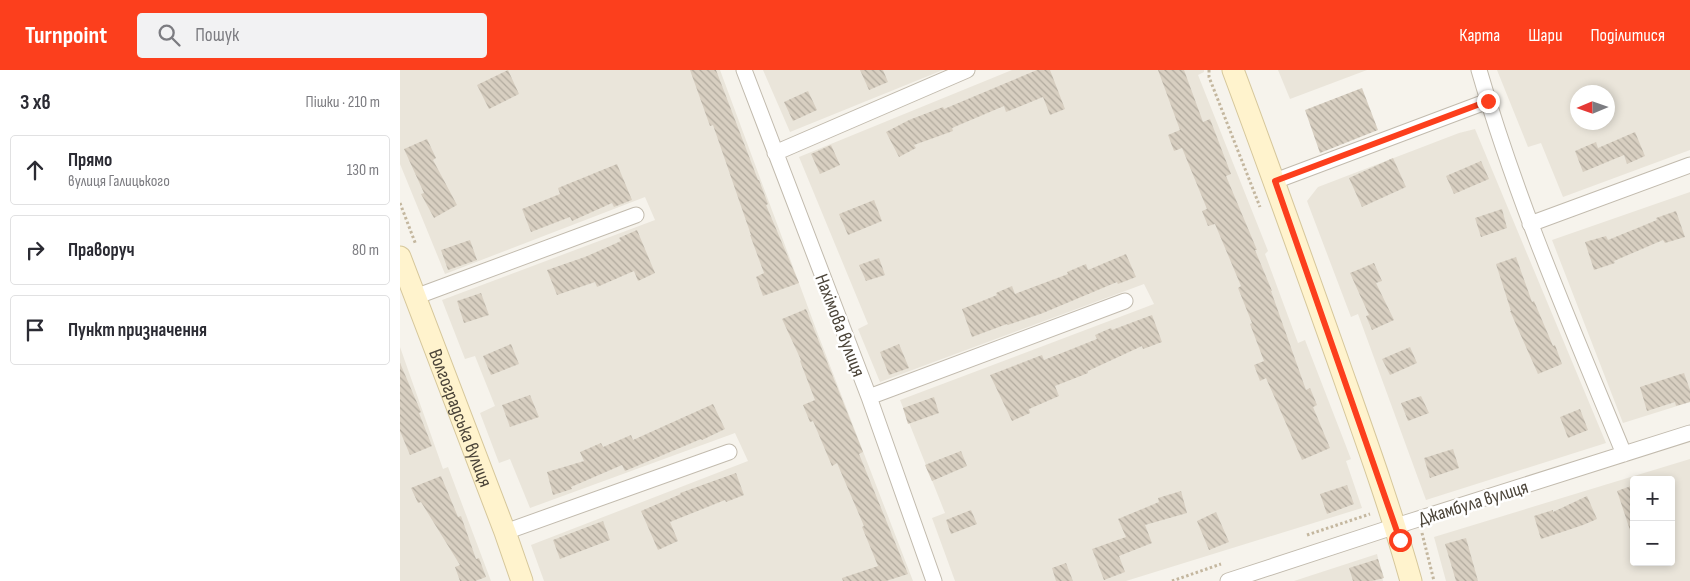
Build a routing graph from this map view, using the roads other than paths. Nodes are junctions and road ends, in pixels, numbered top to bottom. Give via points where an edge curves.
1 (744, 70) edge
2 (967, 70) edge
3 (1232, 70) edge
4 (1479, 70) edge
5 (1488, 101) junction
6 (775, 154) junction
7 (1690, 165) edge
8 (1275, 181) junction
9 (636, 215) dead end
10 (1530, 224) junction
11 (400, 257) edge
12 (415, 298) junction
13 (1126, 302) dead end
14 (868, 397) junction
15 (1690, 433) edge
16 (729, 452) dead end
17 (1624, 454) junction
18 (1396, 526) junction
19 (505, 532) junction
20 (522, 581) edge
21 (934, 581) edge
22 (1228, 581) edge
23 (1411, 581) edge

1 - 6 street, Нахімова вулиця
2 - 6 street
3 - 8 street
4 - 5 street
5 - 8 street
5 - 10 street
6 - 14 street, Нахімова вулиця
7 - 10 street
8 - 18 street
9 - 12 street
10 - 17 street
11 - 12 street, Волгоградська вулиця
12 - 19 street, Волгоградська вулиця
13 - 14 street
14 - 21 street, Нахімова вулиця
15 - 17 street, Джамбула вулиця
16 - 19 street
17 - 18 street, Джамбула вулиця
18 - 22 street, Джамбула вулиця
18 - 23 street
19 - 20 street, Волгоградська вулиця

